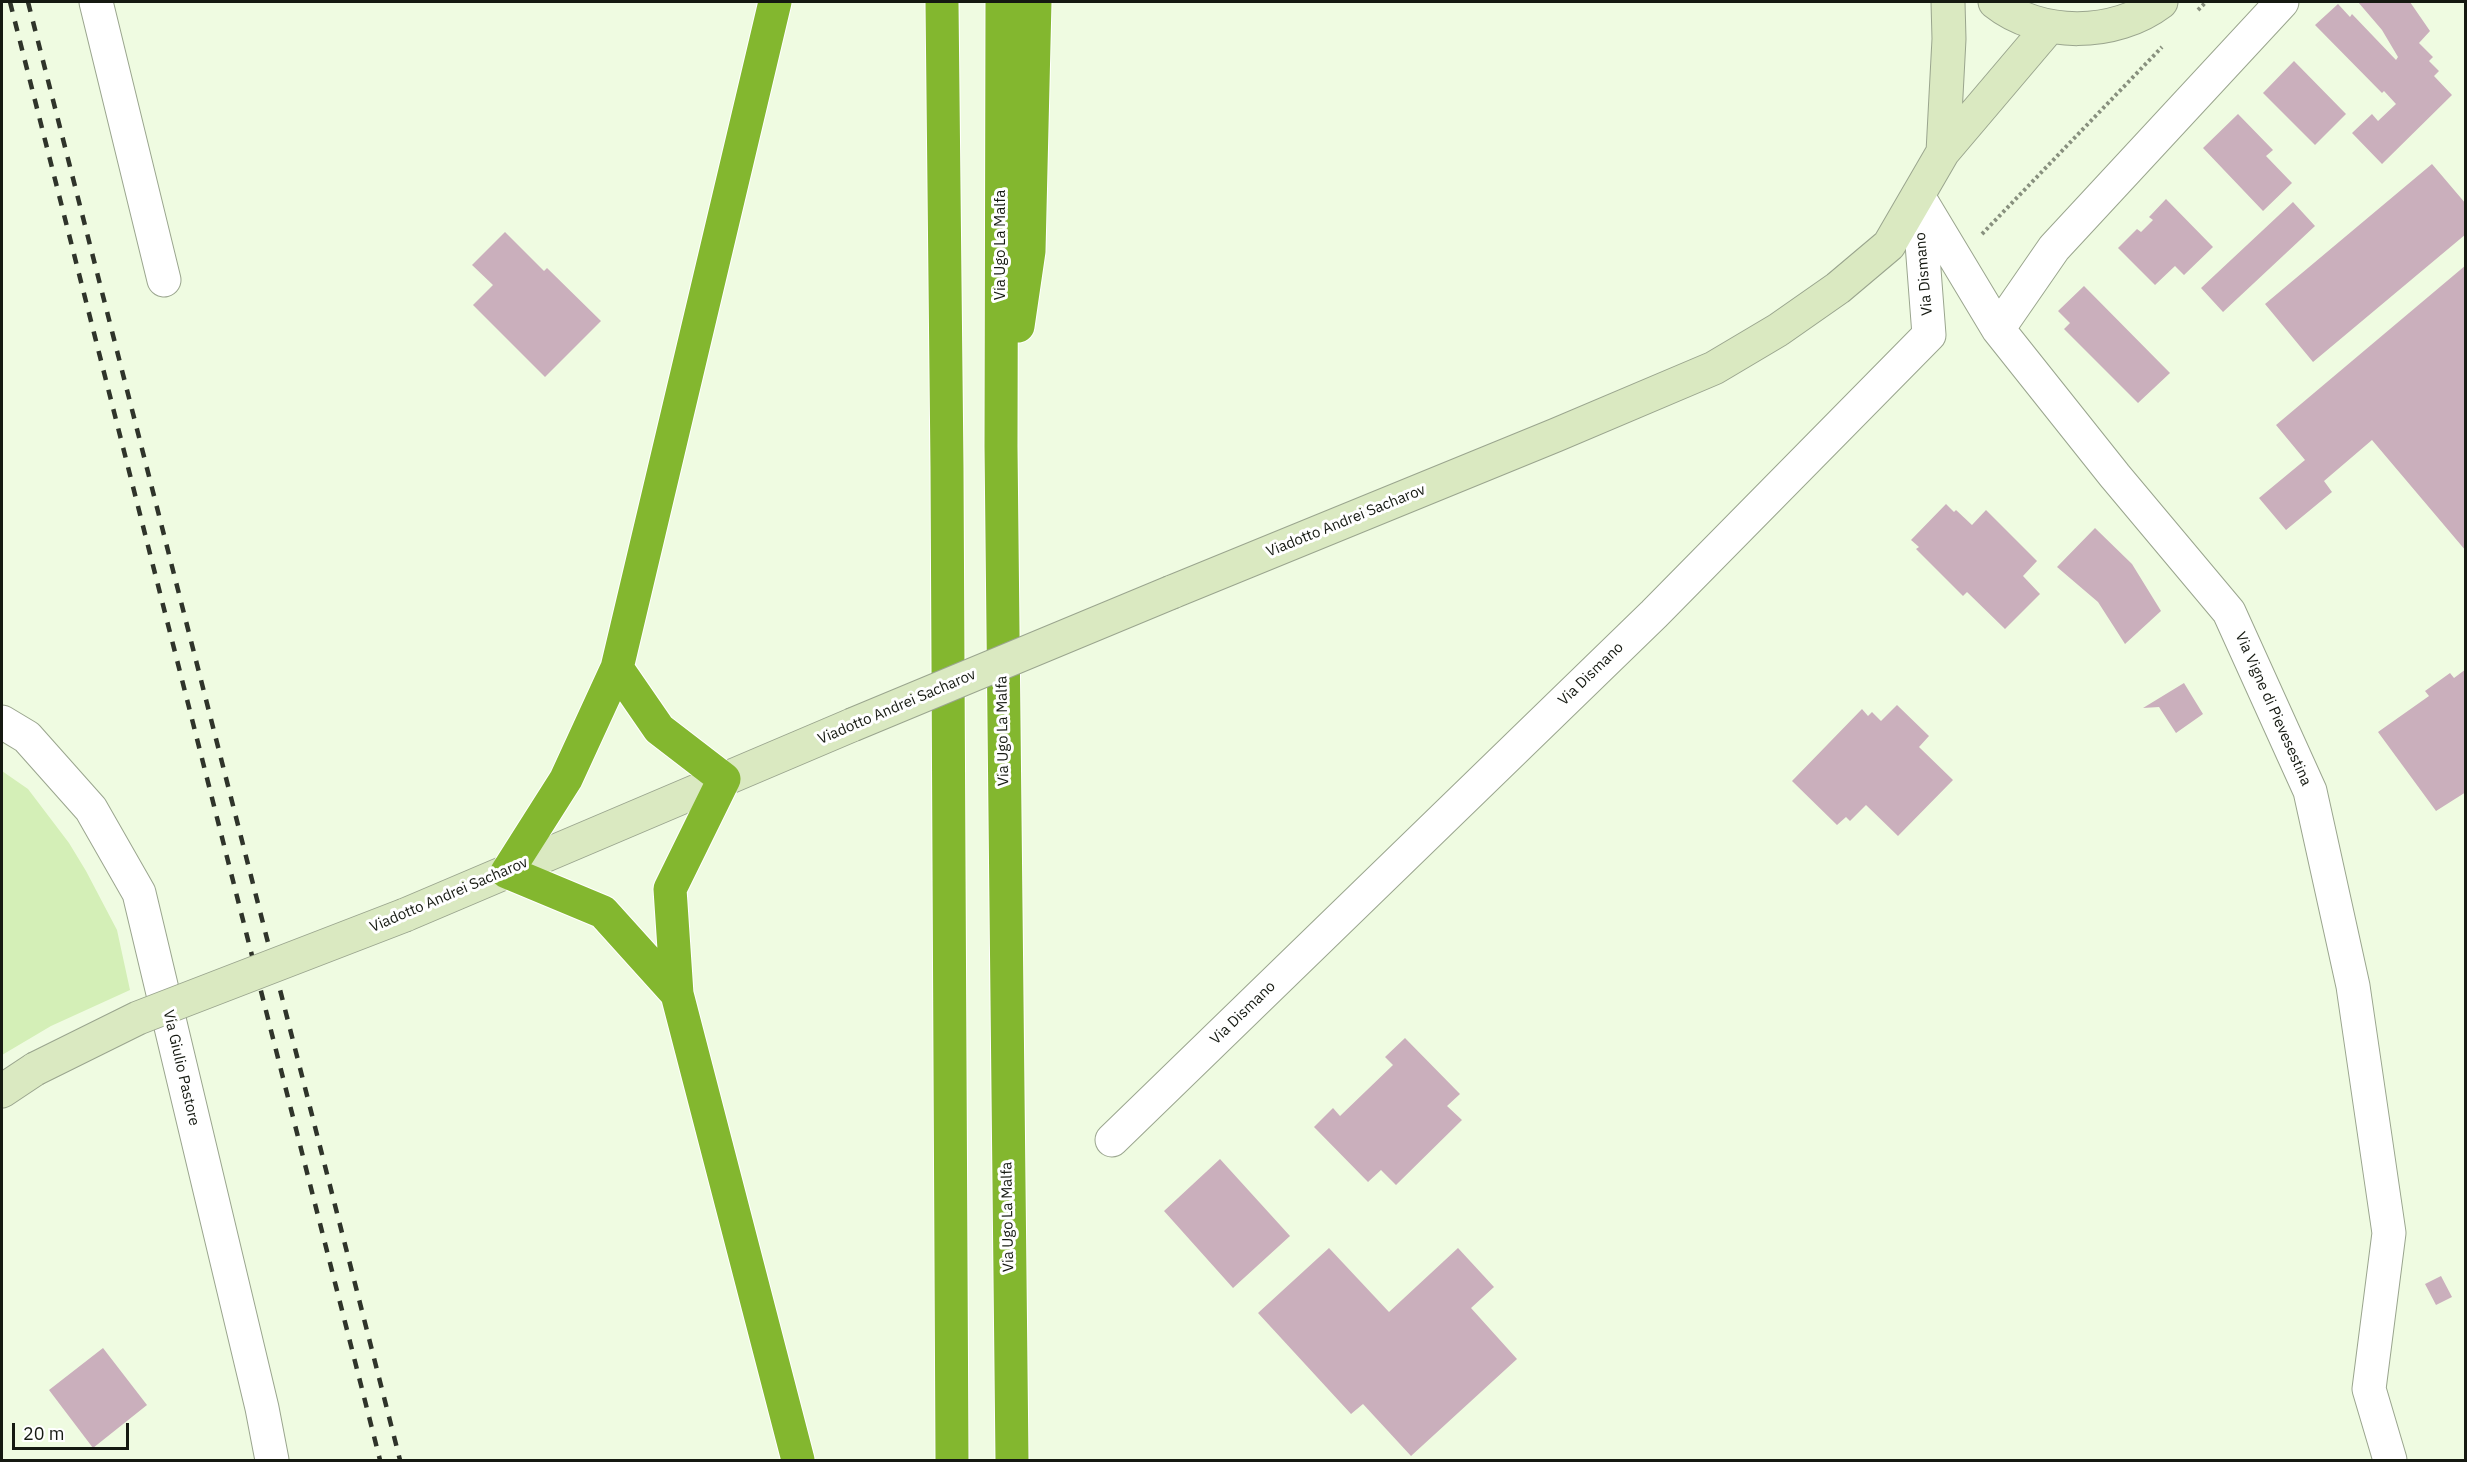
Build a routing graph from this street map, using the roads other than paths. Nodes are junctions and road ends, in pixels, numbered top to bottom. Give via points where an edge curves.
1 (96, 2) edge
2 (775, 2) edge
3 (942, 2) edge
4 (1002, 2) edge
5 (1035, 2) edge
6 (1948, 2) edge
7 (1995, 2) edge
8 (2161, 2) edge
9 (2282, 2) edge
10 (2049, 27) junction
11 (1942, 152) junction
12 (1918, 196) junction
13 (164, 280) dead end
14 (1998, 329) junction
15 (1001, 446) junction
16 (617, 668) junction
17 (2, 723) edge
18 (724, 779) junction
19 (507, 872) junction
20 (677, 994) junction
21 (2, 1091) edge
22 (1112, 1140) dead end
23 (272, 1461) edge
24 (798, 1461) edge
25 (952, 1461) edge
26 (1012, 1461) edge
27 (2390, 1461) edge

1 - 13 street
2 - 16 highway
3 - 25 highway
4 - 15 highway, Via Ugo La Malfa
5 - 15 highway via 1029,251
6 - 11 main road
7 - 10 main road
8 - 10 main road via 2147,12 2100,28
9 - 14 street via 2054,248
10 - 11 main road
11 - 12 main road
12 - 14 street, Via Vigne di Pievesestina
12 - 18 main road, Viadotto Andrei Sacharov, bridge via 1889,245 1880,253 1778,330 1714,368
12 - 22 street, Via Dismano via 1929,335 1654,614
14 - 27 street, Via Vigne di Pievesestina via 2229,612 2310,791 2353,986 2389,1233 2370,1389
15 - 26 highway, Via Ugo La Malfa
16 - 18 highway via 659,729
16 - 19 highway via 566,779
17 - 23 street, Via Giulio Pastore via 27,736 91,809 139,893
18 - 19 main road, Viadotto Andrei Sacharov
18 - 20 highway via 670,889
19 - 20 highway via 603,912
19 - 21 main road, Viadotto Andrei Sacharov, bridge via 138,1018 36,1069
20 - 24 highway

